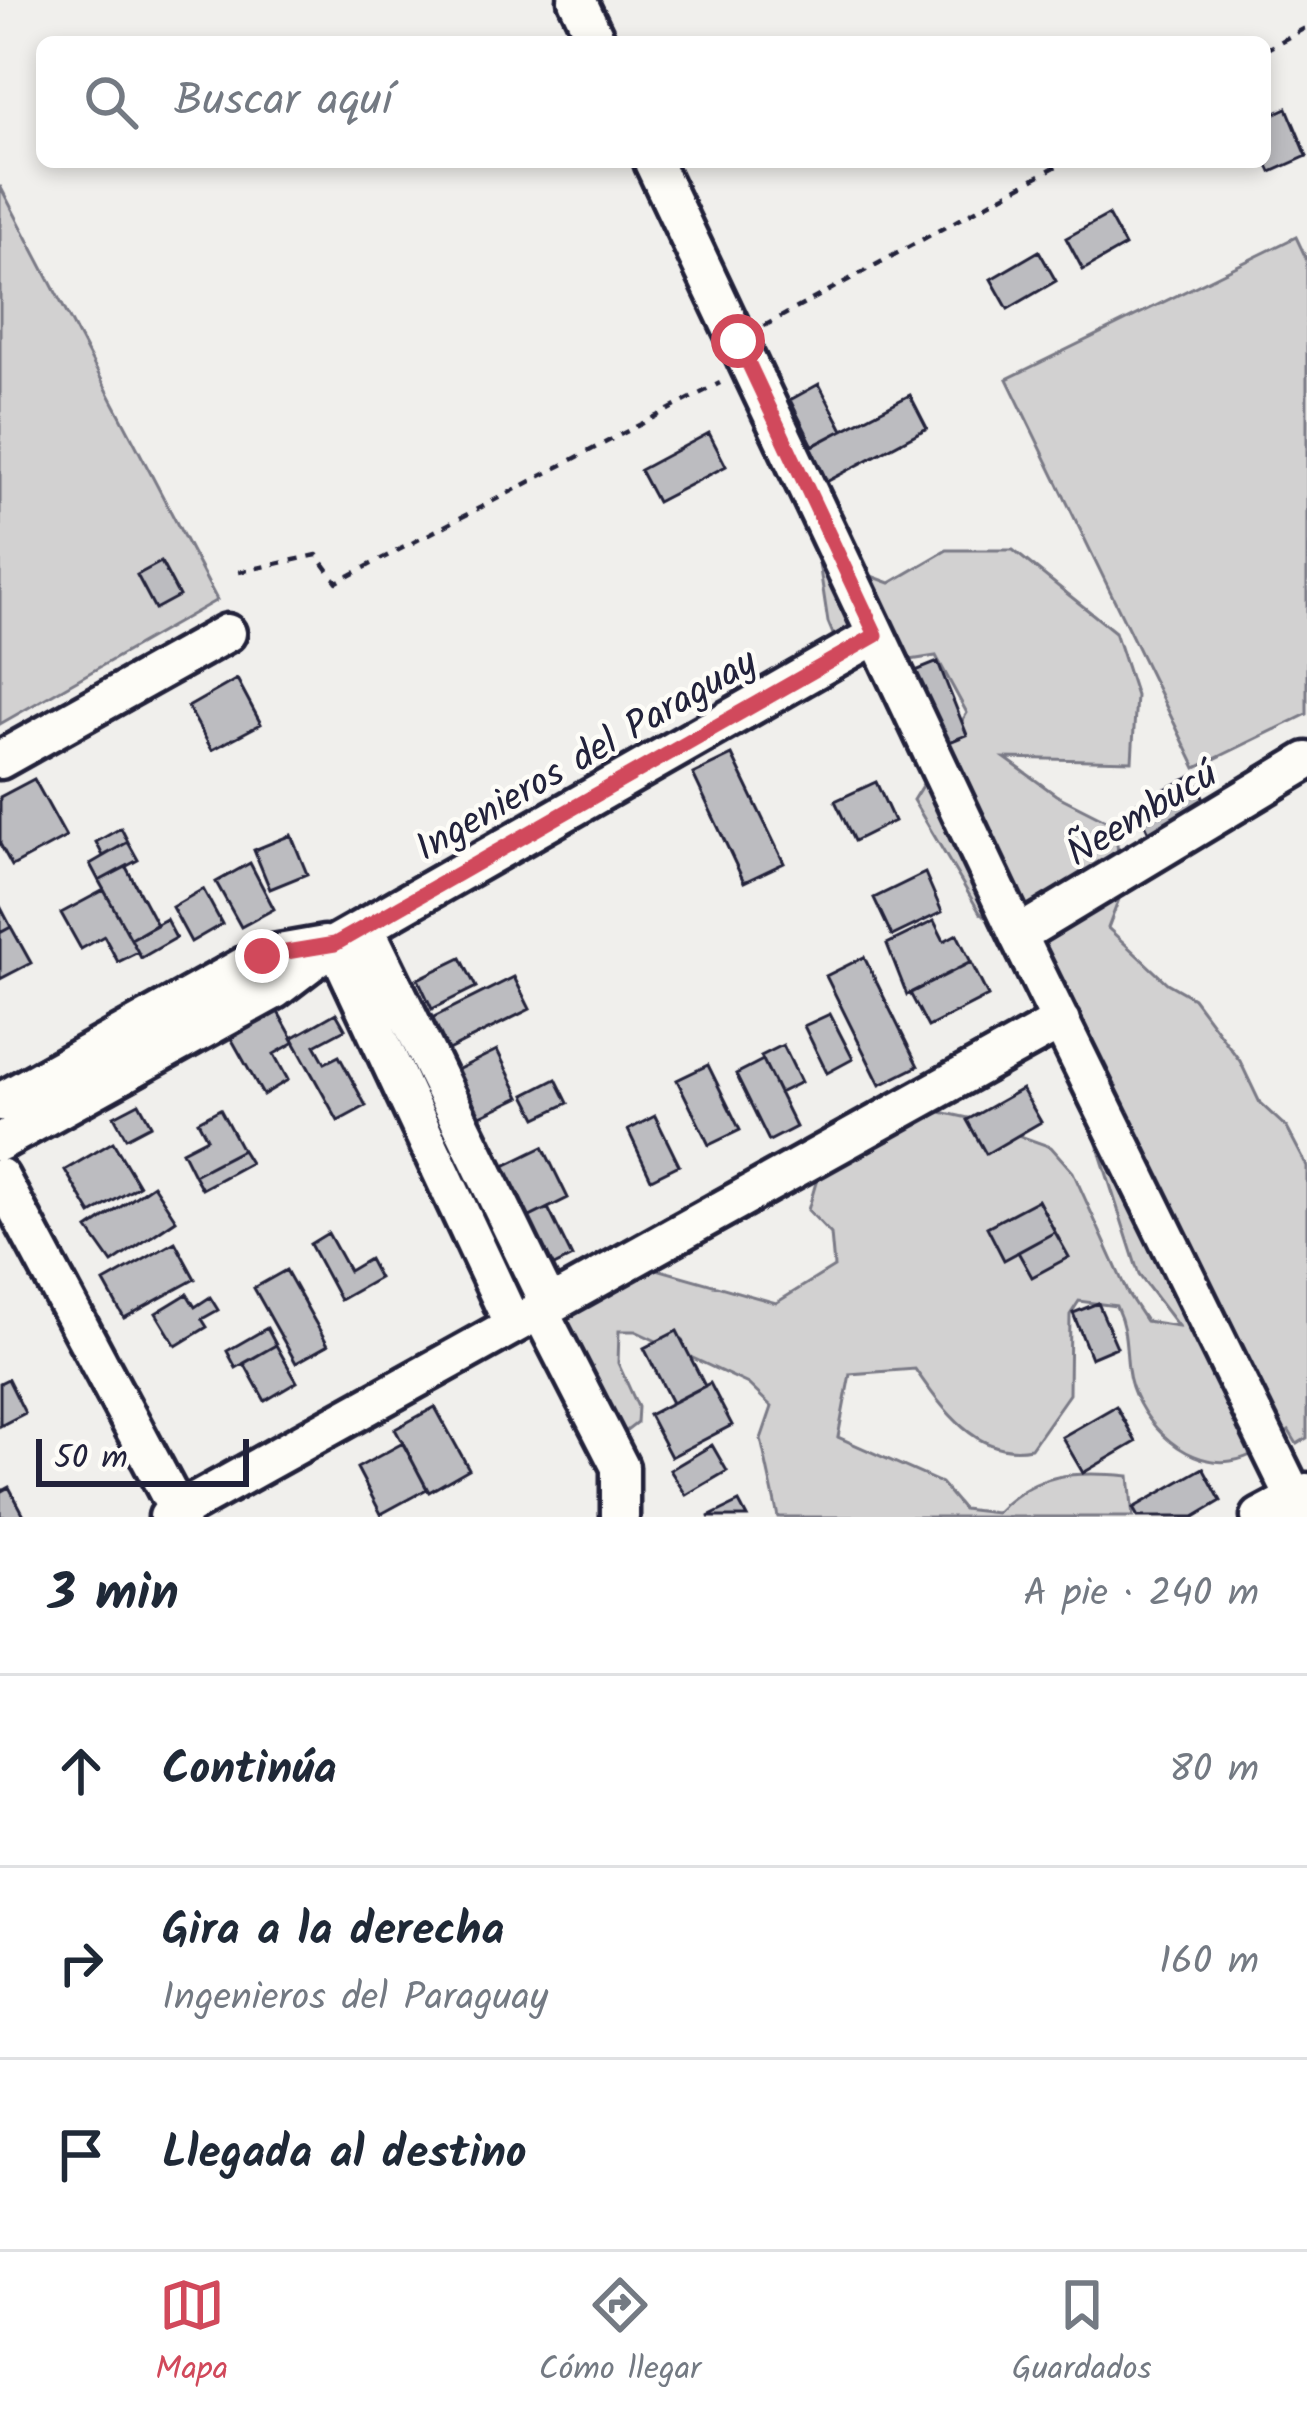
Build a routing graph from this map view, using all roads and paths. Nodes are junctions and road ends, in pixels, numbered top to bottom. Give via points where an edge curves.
1 (577, 0) edge
2 (1307, 27) edge
3 (593, 36) edge
4 (1271, 47) edge
5 (656, 168) edge
6 (1054, 168) edge
7 (744, 354) junction
8 (239, 572) dead end
9 (227, 633) dead end
10 (876, 635) junction
11 (0, 760) edge
12 (1307, 761) edge
13 (1018, 934) junction
14 (350, 935) junction
15 (1060, 1021) junction
16 (0, 1102) edge
17 (0, 1142) edge
18 (0, 1177) edge
19 (534, 1314) junction
20 (1302, 1503) edge
21 (176, 1515) edge
22 (620, 1517) edge
23 (1260, 1517) edge

1 - 3 street
2 - 4 path
5 - 7 street
6 - 7 path
7 - 8 path via 337,583 317,555
7 - 10 street
9 - 11 street
10 - 13 street
10 - 14 street, Ingenieros del Paraguay
12 - 13 street, Ñeembucú
13 - 15 street
14 - 16 street, Ingenieros del Paraguay via 262,956
14 - 17 street, Ingenieros del Paraguay via 275,990
14 - 19 street
15 - 19 street
15 - 20 street
18 - 21 street
19 - 21 street
19 - 22 street via 620,1467
20 - 23 street

